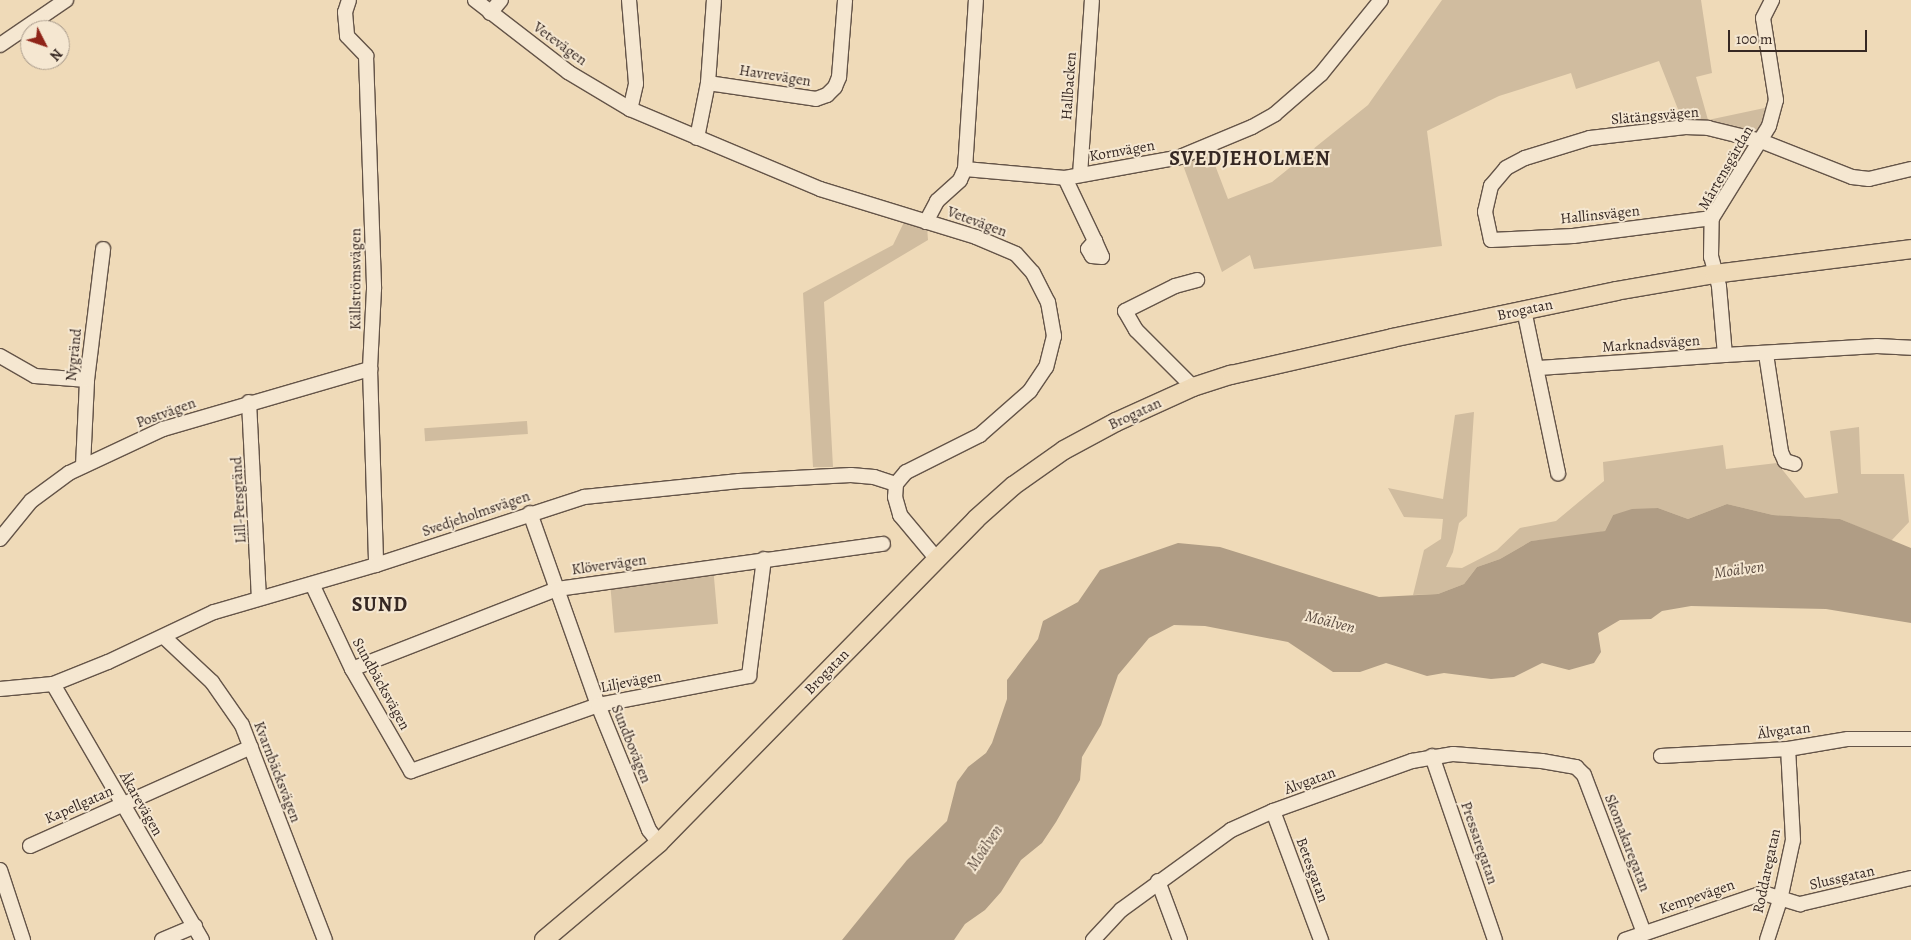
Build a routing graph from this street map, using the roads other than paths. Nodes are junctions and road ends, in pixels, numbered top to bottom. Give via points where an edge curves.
1 (66, 0) edge
2 (349, 0) edge
3 (474, 0) edge
4 (501, 0) edge
5 (629, 0) edge
6 (714, 0) edge
7 (844, 0) edge
8 (976, 0) edge
9 (1092, 0) edge
10 (1772, 0) edge
11 (1379, 1) edge
12 (490, 13) junction
13 (0, 45) edge
14 (708, 83) junction
15 (630, 109) junction
16 (697, 138) junction
17 (1762, 141) junction
18 (965, 169) junction
19 (1911, 170) edge
20 (1080, 175) junction
21 (1065, 178) junction
22 (1712, 218) junction
23 (926, 222) junction
24 (1491, 240) joint
25 (1095, 241) dead end
26 (103, 249) dead end
27 (1911, 249) edge
28 (1714, 274) junction
29 (1197, 280) dead end
30 (1524, 310) junction
31 (1911, 348) edge
32 (1766, 354) junction
33 (1725, 355) junction
34 (0, 356) edge
35 (1539, 368) junction
36 (370, 369) junction
37 (87, 380) junction
38 (1193, 388) junction
39 (250, 402) junction
40 (1795, 464) dead end
41 (83, 466) junction
42 (1558, 473) dead end
43 (896, 484) junction
44 (530, 513) junction
45 (0, 539) edge
46 (883, 544) dead end
47 (764, 558) junction
48 (936, 558) junction
49 (376, 565) junction
50 (312, 584) junction
51 (557, 589) junction
52 (259, 597) junction
53 (164, 637) junction
54 (352, 669) junction
55 (54, 684) junction
56 (0, 689) edge
57 (598, 705) junction
58 (1911, 738) edge
59 (251, 747) junction
60 (1788, 749) junction
61 (1432, 756) junction
62 (1661, 756) dead end
63 (1576, 767) joint
64 (411, 771) joint
65 (122, 804) junction
66 (1273, 811) junction
67 (658, 843) junction
68 (30, 846) dead end
69 (0, 870) edge
70 (1911, 878) edge
71 (1158, 881) junction
72 (1780, 900) junction
73 (195, 926) junction
74 (1644, 933) junction
75 (23, 940) edge
76 (162, 940) edge
77 (202, 940) edge
78 (325, 940) edge
79 (544, 940) edge
80 (1093, 940) edge
81 (1180, 940) edge
82 (1321, 940) edge
83 (1495, 940) edge
84 (1625, 940) edge
85 (1767, 940) edge

1 - 13 street
2 - 36 street, Källströmsvägen via 345,12 348,36 366,56 374,289
3 - 12 street, Vetevägen
4 - 12 street
5 - 15 street via 636,84
6 - 14 street
7 - 14 street, Havrevägen via 839,77 827,94 816,99
8 - 18 street
9 - 20 street, Hallbacken
10 - 17 street, Mårtensgärdan via 1763,18 1776,100
11 - 20 street, Kornvägen via 1321,74 1275,114 1229,138 1180,157
12 - 15 street, Vetevägen via 568,72
14 - 16 street
15 - 16 street, Vetevägen
16 - 23 street, Vetevägen via 820,189
17 - 19 street, Slätängsvägen via 1852,178 1869,179
17 - 22 street, Mårtensgärdan
17 - 24 street, Slätängsvägen via 1708,128 1685,127 1590,138 1551,148 1506,168 1491,186 1484,212
18 - 21 street, Kornvägen
18 - 23 street via 960,180 937,201
20 - 21 street, Kornvägen
21 - 25 street
22 - 24 street, Hallinsvägen via 1572,236
22 - 28 street, Mårtensgärdan
23 - 43 street, Vetevägen via 1016,254 1033,273 1048,302 1054,336 1046,366 1030,392 1010,412 980,434 906,472
26 - 37 street, Nygränd
27 - 28 main road, Brogatan
28 - 30 main road, Brogatan
28 - 33 street, Mårtensgärdan via 1719,286
29 - 38 street via 1174,286 1124,311 1136,330
30 - 35 street
30 - 38 main road, Brogatan via 1270,365
31 - 32 street, Marknadsvägen via 1877,346
32 - 33 street, Marknadsvägen
32 - 40 street via 1781,452 1785,461
33 - 35 street, Marknadsvägen
34 - 37 street via 35,376
35 - 42 street
36 - 39 street, Postvägen
36 - 49 street, Källströmsvägen
37 - 41 street, Nygränd
38 - 48 main road, Brogatan via 1116,422 1064,450 1013,486
39 - 41 street, Postvägen via 163,429
39 - 52 street, Lill-Persgränd
41 - 45 street, Postvägen via 31,501
43 - 44 street, Svedjeholmsvägen via 851,475 740,481 584,497
43 - 48 street via 895,497 900,515
44 - 49 street, Svedjeholmsvägen
44 - 51 street, Sundbovägen
46 - 47 street, Klövervägen
47 - 51 street, Klövervägen
47 - 57 street, Liljevägen via 749,676
48 - 67 main road, Brogatan via 730,774
49 - 50 street, Svedjeholmsvägen
50 - 52 street, Svedjeholmsvägen
50 - 54 street, Sundbäcksvägen
51 - 54 street, Klövervägen
51 - 57 street, Sundbovägen
52 - 53 street, Svedjeholmsvägen via 214,612
53 - 55 street, Svedjeholmsvägen
53 - 59 street, Kvarnbäcksvägen via 217,688 242,725
54 - 64 street, Sundbäcksvägen
55 - 56 street, Svedjeholmsvägen
55 - 65 street, Åkarevägen
57 - 64 street, Liljevägen
57 - 67 street, Sundbovägen via 649,830
58 - 60 street, Älvgatan via 1848,739
59 - 65 street, Kapellgatan
59 - 78 street, Kvarnbäcksvägen
60 - 62 street, Älvgatan
60 - 72 street, Roddaregatan via 1793,840
61 - 63 street, Älvgatan via 1474,754
61 - 66 street, Älvgatan
61 - 83 street, Pressaregatan
63 - 74 street, Skomakaregatan via 1584,775
65 - 68 street, Kapellgatan
65 - 73 street, Åkarevägen
66 - 71 street, Älvgatan via 1219,837
66 - 82 street, Betesgatan
67 - 79 main road, Brogatan
69 - 75 street
70 - 72 street, Slussgatan via 1800,904
71 - 80 street, Älvgatan via 1107,922
71 - 81 street
72 - 74 street, Kempevägen via 1764,893
72 - 85 street, Roddaregatan
73 - 76 street
73 - 77 street, Åkarevägen
74 - 84 street, Kempevägen

